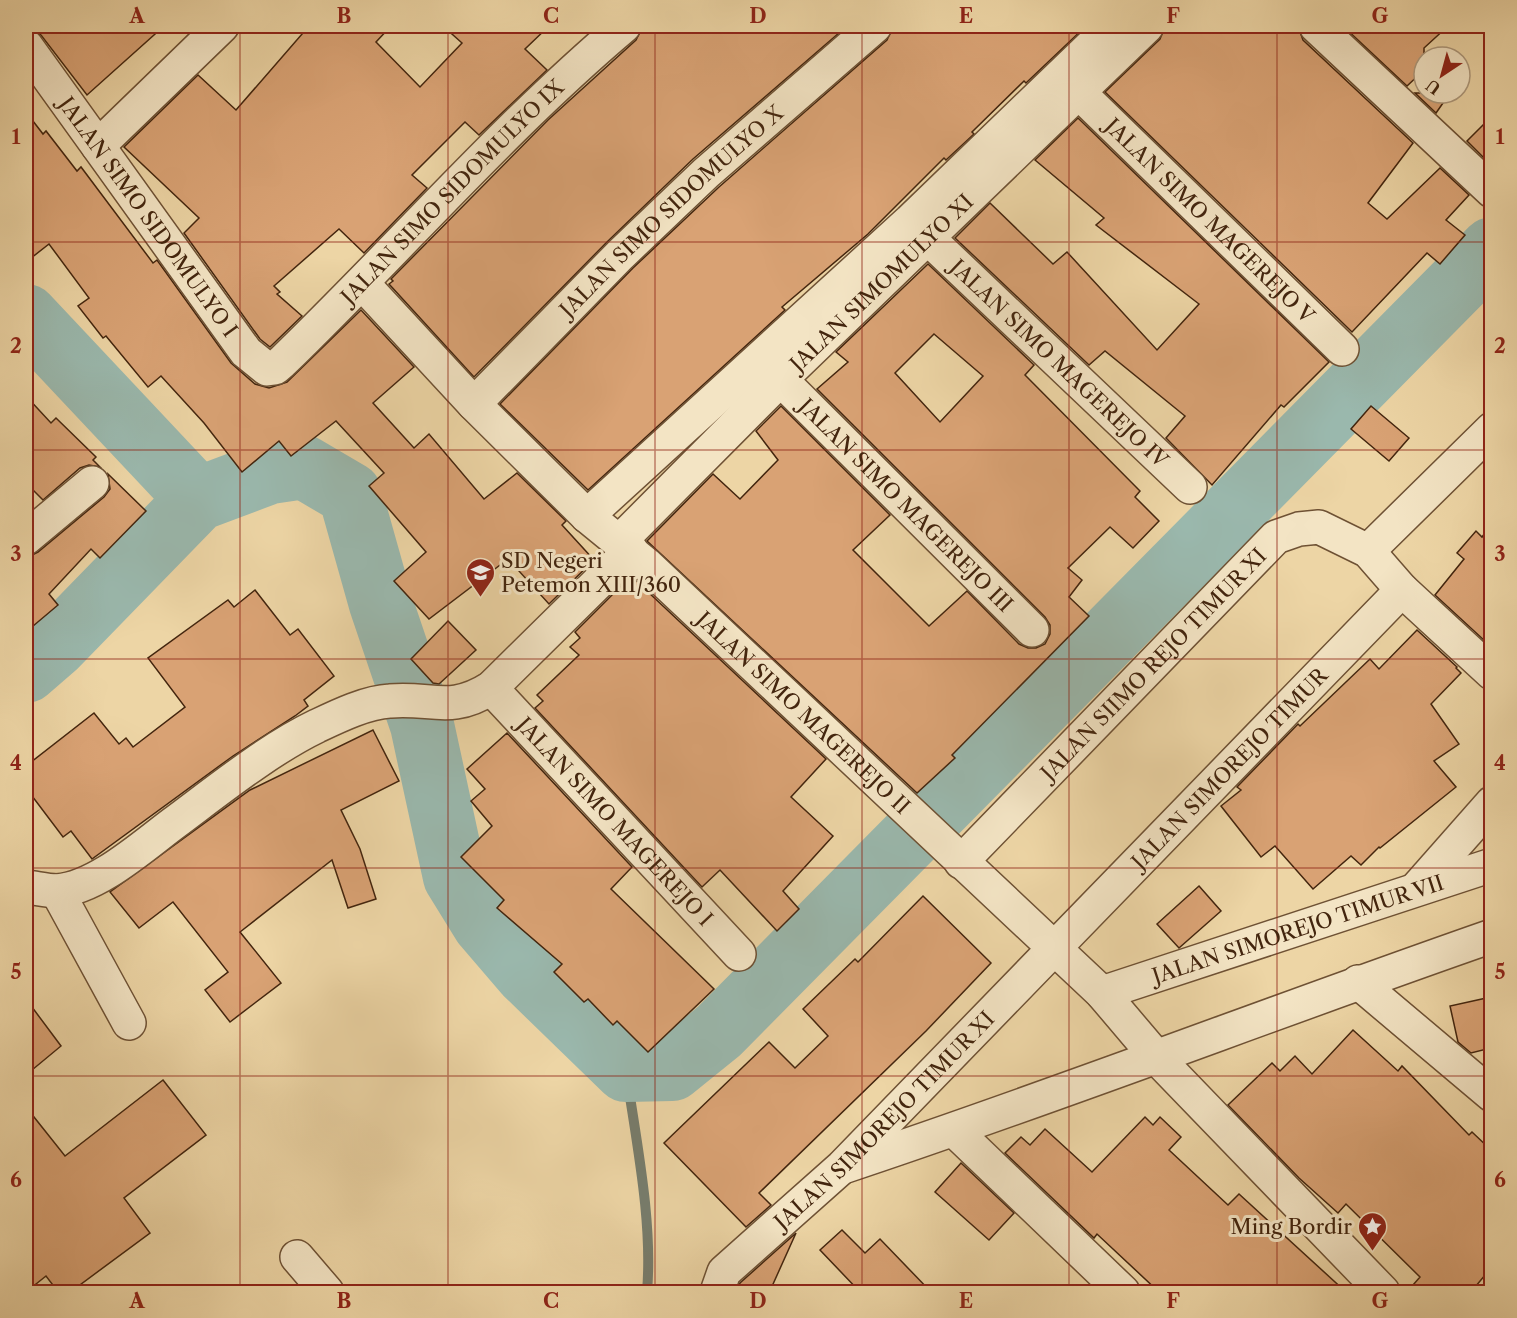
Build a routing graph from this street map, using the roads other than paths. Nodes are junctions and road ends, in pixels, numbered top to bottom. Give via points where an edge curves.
1 (222, 26) edge
2 (624, 26) edge
3 (874, 26) edge
4 (1112, 26) edge
5 (1147, 26) edge
6 (1316, 26) edge
7 (31, 64) edge
8 (1070, 83) junction
9 (98, 146) junction
10 (1491, 191) edge
11 (920, 230) junction
12 (363, 284) junction
13 (1342, 349) dead end
14 (282, 362) joint
15 (770, 368) junction
16 (474, 404) junction
17 (1491, 429) edge
18 (92, 483) dead end
19 (1191, 487) dead end
20 (587, 516) junction
21 (26, 538) edge
22 (625, 546) junction
23 (1368, 551) junction
24 (1402, 590) junction
25 (1032, 630) dead end
26 (1491, 673) edge
27 (491, 688) junction
28 (1491, 802) edge
29 (961, 862) junction
30 (1491, 865) edge
31 (26, 887) edge
32 (1415, 890) junction
33 (57, 891) junction
34 (1491, 936) edge
35 (1054, 946) junction
36 (739, 954) dead end
37 (1358, 982) junction
38 (1102, 993) junction
39 (129, 1023) dead end
40 (1158, 1059) junction
41 (1491, 1095) edge
42 (954, 1131) junction
43 (842, 1167) junction
44 (297, 1257) dead end
45 (327, 1293) edge
46 (717, 1293) edge
47 (1123, 1293) edge
48 (1383, 1293) edge

1 - 9 street
2 - 12 street, JALAN SIMO SIDOMULYO IX via 565,76
3 - 16 street, JALAN SIMO SIDOMULYO X via 706,172
4 - 8 street, JALAN SIMOMULYO XI
5 - 8 street, JALAN SIMOMULYO XI
6 - 10 street
7 - 9 street, JALAN SIMO SIDOMULYO I
8 - 11 street, JALAN SIMOMULYO XI
8 - 13 street, JALAN SIMO MAGEREJO V
9 - 14 street, JALAN SIMO SIDOMULYO I via 246,352 267,369
11 - 15 street, JALAN SIMOMULYO XI
11 - 19 street, JALAN SIMO MAGEREJO IV
12 - 14 street, JALAN SIMO SIDOMULYO IX
12 - 16 street, JALAN SIMO MAGEREJO II
15 - 20 street, JALAN SIMOMULYO XI
15 - 22 street, JALAN SIMOMULYO XI
15 - 25 street, JALAN SIMO MAGEREJO III
16 - 20 street, JALAN SIMO MAGEREJO II
17 - 23 street
18 - 21 street
20 - 22 street, JALAN SIMO MAGEREJO II
22 - 27 street, JALAN SIMOMULYO XI
22 - 29 street, JALAN SIMO MAGEREJO II
23 - 24 street
23 - 29 street, JALAN SIIMO REJO TIMUR XI via 1318,527 1276,537
24 - 26 street
24 - 35 street, JALAN SIMOREJO TIMUR
27 - 33 street, JALAN SIMOMULYO XI via 462,702 389,700 316,726 235,778 125,860 90,880
27 - 36 street, JALAN SIMO MAGEREJO I
28 - 32 street
29 - 35 street
30 - 32 street, JALAN SIMOREJO TIMUR VII
31 - 33 street
32 - 38 street, JALAN SIMOREJO TIMUR VII
33 - 39 street
34 - 37 street
35 - 38 street
35 - 43 street, JALAN SIMOREJO TIMUR XI
37 - 40 street
37 - 41 street
38 - 40 street
40 - 42 street
40 - 48 street
42 - 43 street
42 - 47 street
43 - 46 street, JALAN SIMOREJO TIMUR XI via 724,1272
44 - 45 street

